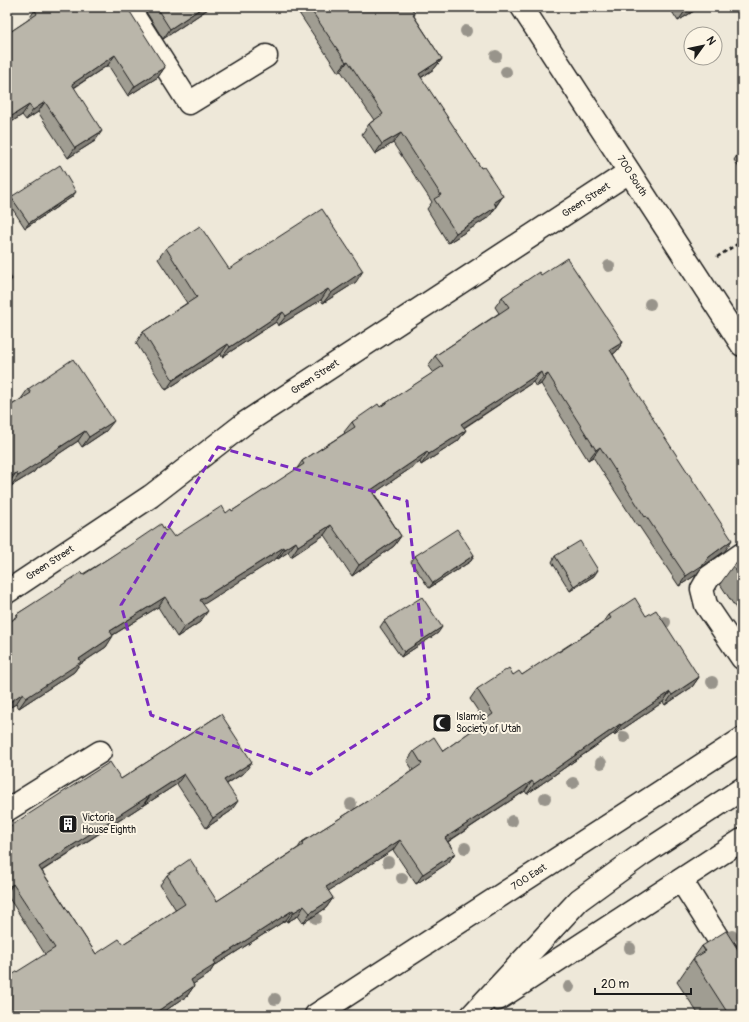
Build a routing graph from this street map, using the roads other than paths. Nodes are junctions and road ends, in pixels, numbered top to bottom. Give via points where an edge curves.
1 (128, 7) edge
2 (522, 7) edge
3 (266, 56) dead end
4 (629, 172) junction
5 (742, 345) edge
6 (742, 554) edge
7 (7, 592) edge
8 (742, 658) edge
9 (742, 739) edge
10 (100, 752) dead end
11 (742, 788) edge
12 (7, 810) edge
13 (742, 840) edge
14 (681, 880) junction
15 (742, 976) edge
16 (316, 1015) edge
17 (473, 1015) edge

1 - 3 main road via 189,103
2 - 4 main road, 700 South
4 - 5 main road, 700 South
4 - 7 main road, Green Street via 245,423 151,496
6 - 8 main road via 709,577 702,589 706,605
9 - 16 main road, 700 East
10 - 12 main road
11 - 17 main road via 579,900
13 - 14 main road
14 - 15 main road
14 - 17 main road

